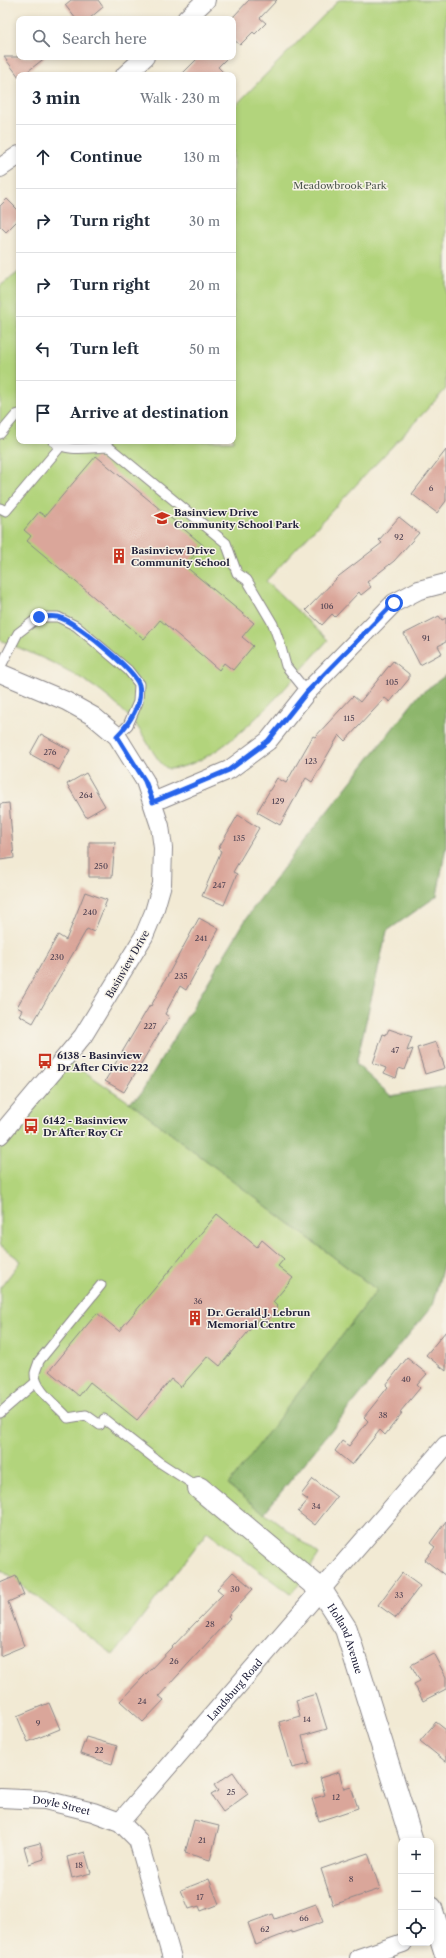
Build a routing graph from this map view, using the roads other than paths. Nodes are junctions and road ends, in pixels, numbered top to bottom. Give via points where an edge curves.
1 (206, 0) edge
2 (189, 16) edge
3 (142, 60) edge
4 (128, 72) edge
5 (16, 157) edge
6 (0, 168) edge
7 (16, 415) edge
8 (0, 434) edge
9 (56, 444) edge
10 (0, 508) edge
11 (446, 584) edge
12 (0, 668) edge
13 (0, 673) edge
14 (307, 692) junction
15 (117, 736) junction
16 (153, 802) junction
17 (0, 1135) edge
18 (101, 1285) dead end
19 (36, 1382) junction
20 (0, 1412) edge
21 (446, 1444) edge
22 (199, 1488) joint
23 (321, 1590) junction
24 (0, 1798) edge
25 (120, 1822) junction
26 (411, 1838) edge
27 (432, 1910) edge
28 (438, 1931) edge
29 (398, 1945) edge
30 (446, 1955) edge
31 (172, 1958) edge
32 (359, 1958) edge

1 - 2 street
3 - 4 street
5 - 6 street
7 - 8 lane
9 - 10 lane via 6,511
9 - 14 lane via 109,447 226,543 237,573 246,580 273,624 286,666
11 - 14 street via 419,590 394,603
12 - 15 lane via 18,633 39,617 58,617 76,626 128,670 139,684 138,702 128,725
13 - 15 street, Basinview Drive via 66,701 93,716
14 - 16 street via 268,741 229,770
15 - 16 street, Basinview Drive via 145,781
16 - 17 street, Basinview Drive via 163,848 162,884 144,936 83,1036
18 - 19 lane via 39,1361 35,1372
19 - 20 lane
19 - 22 lane via 68,1418 86,1414 102,1422
21 - 23 street, Landsburg Road
22 - 23 street, Holland Avenue
23 - 25 street, Landsburg Road
23 - 26 street, Holland Avenue via 346,1629
24 - 25 street, Doyle Street via 45,1800
25 - 31 street via 138,1840
27 - 28 street
28 - 30 street
29 - 32 street

